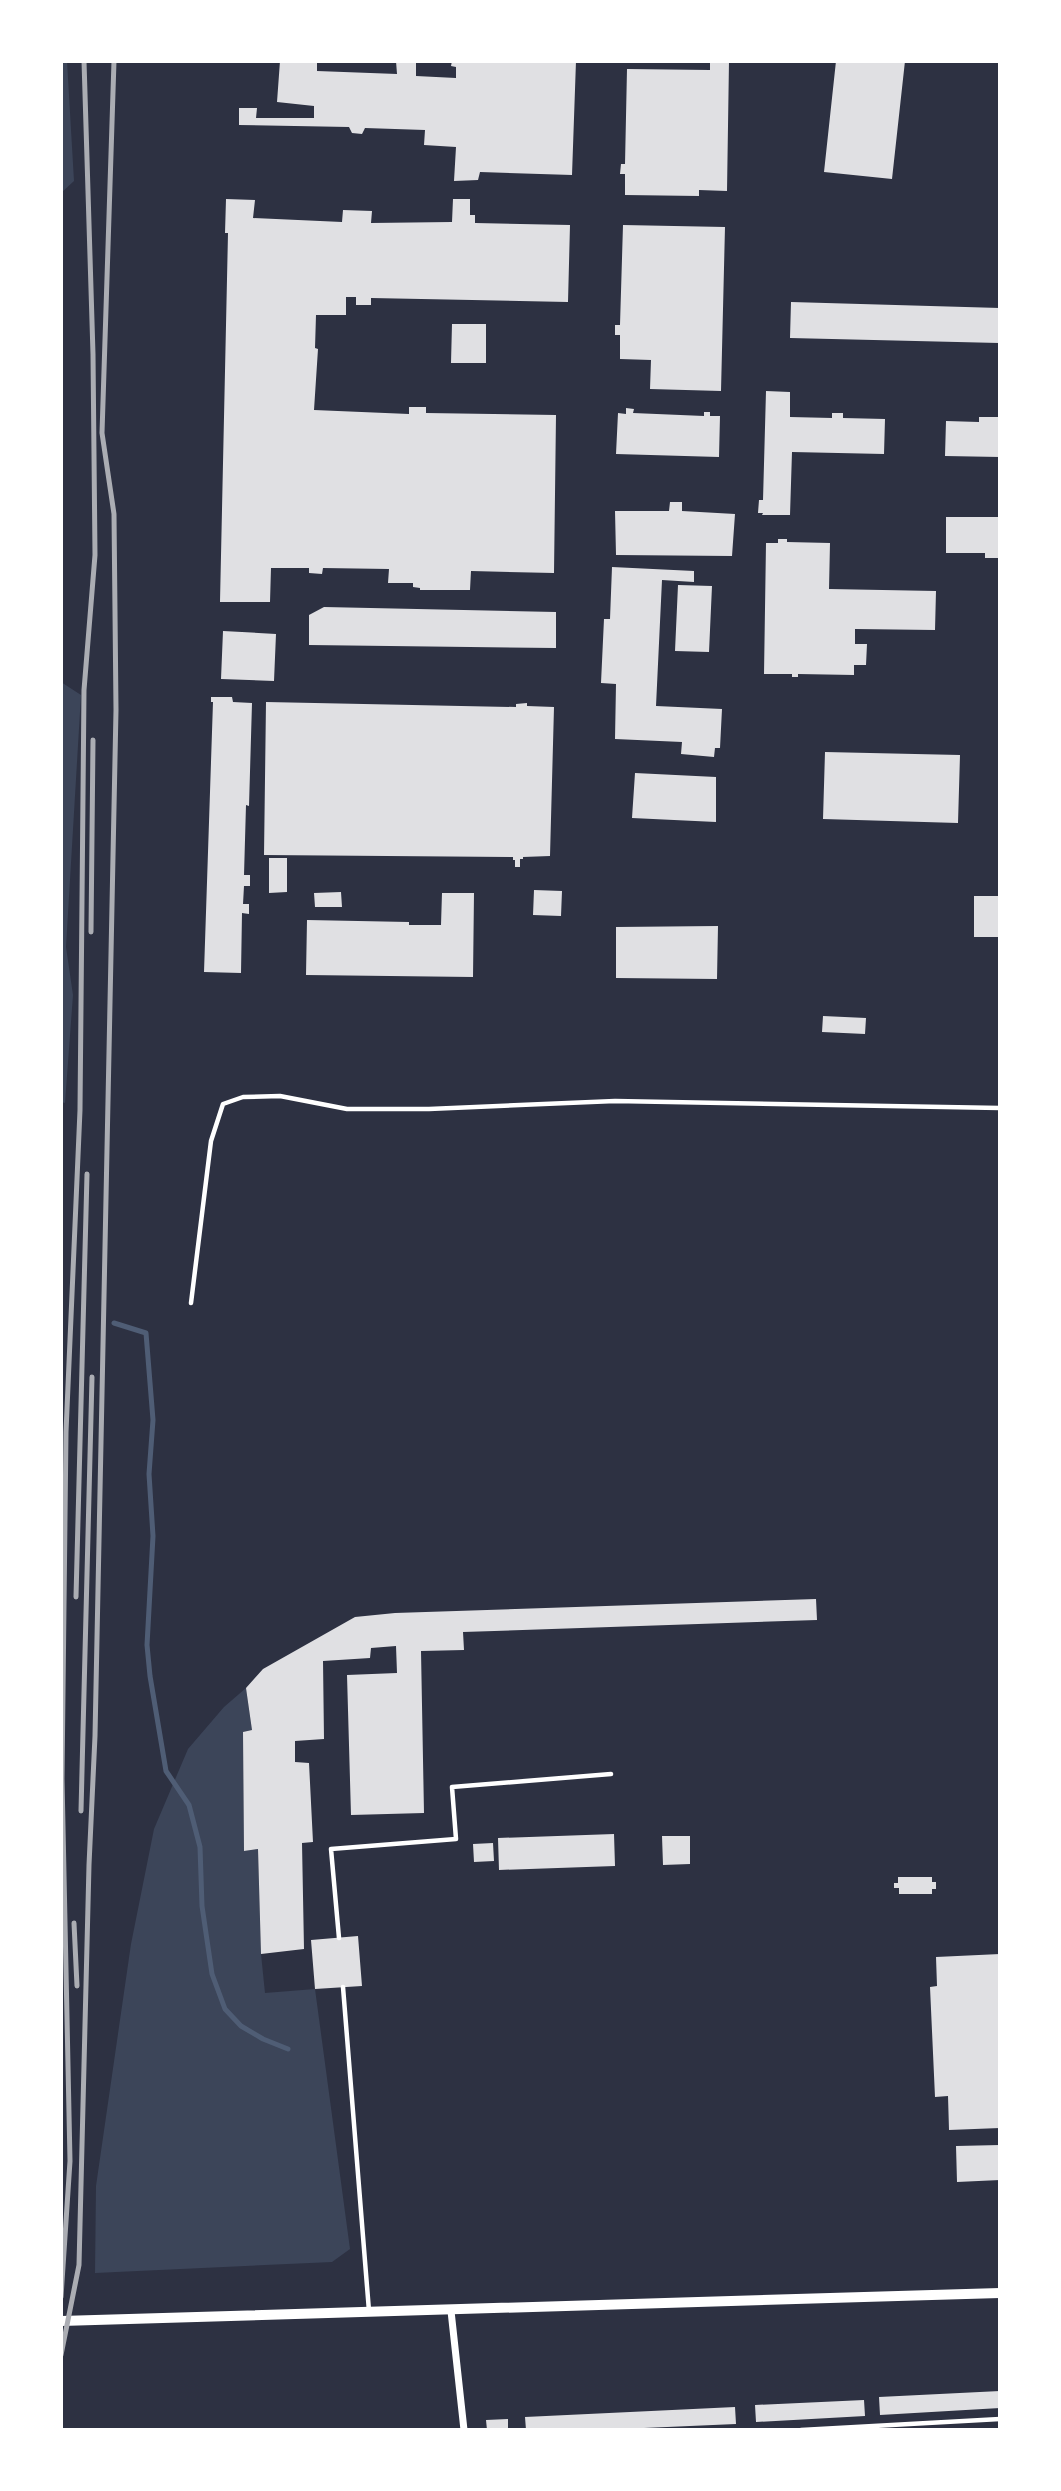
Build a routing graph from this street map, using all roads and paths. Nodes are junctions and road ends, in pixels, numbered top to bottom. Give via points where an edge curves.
1 (1000, 1108) edge
2 (191, 1303) dead end
3 (611, 1774) dead end
4 (339, 1938) dead end
5 (343, 1987) dead end
6 (1000, 2293) edge
7 (451, 2311) junction
8 (369, 2312) junction
9 (61, 2321) edge
10 (1000, 2419) edge
11 (464, 2430) edge
12 (801, 2430) edge

1 - 2 lane via 615,1101 347,1109 280,1096 243,1097 223,1104 211,1141
3 - 4 lane via 452,1787 456,1839 331,1849
5 - 8 lane
6 - 7 street
7 - 8 street
7 - 11 street
8 - 9 street
10 - 12 lane

